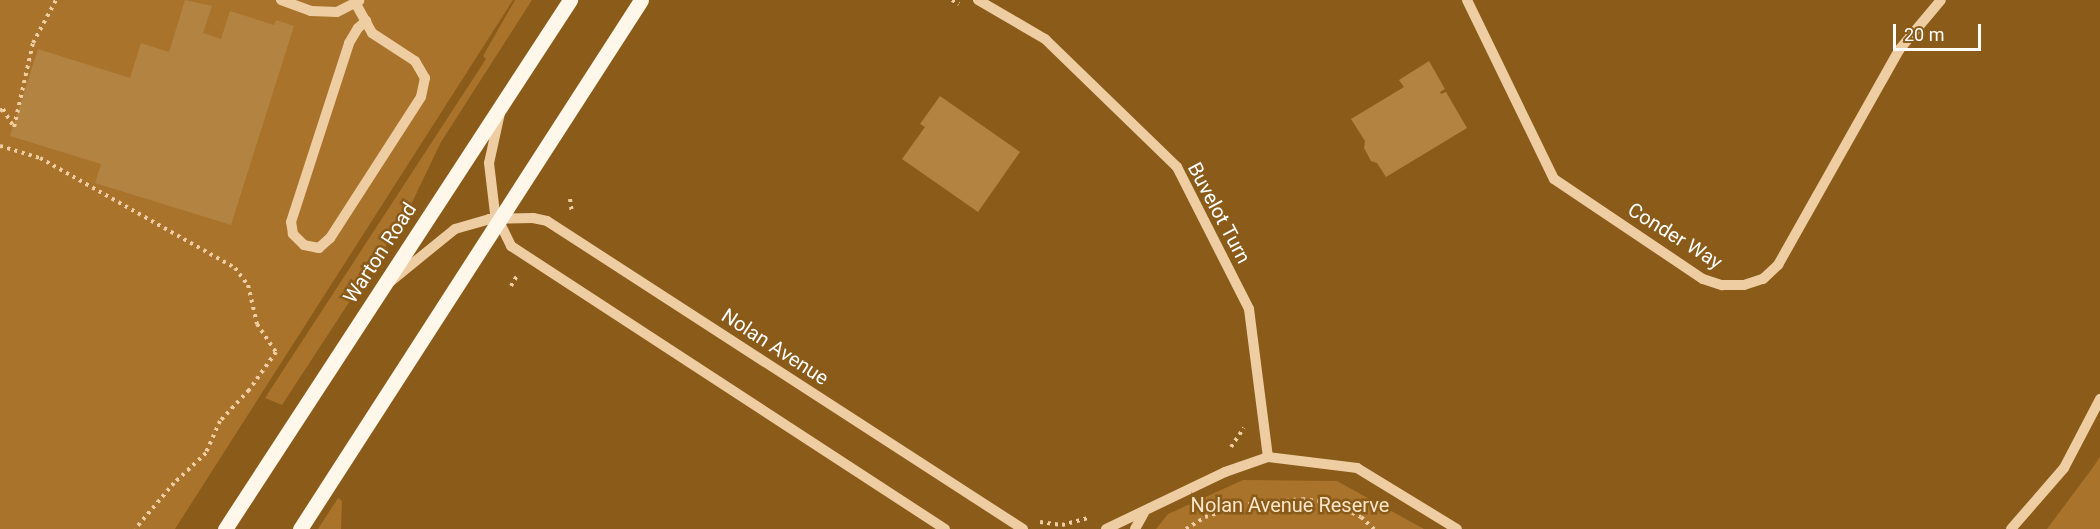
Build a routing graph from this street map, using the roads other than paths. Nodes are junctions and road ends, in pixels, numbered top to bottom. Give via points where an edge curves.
1 (281, 0) edge
2 (570, 0) edge
3 (641, 0) edge
4 (978, 0) edge
5 (1467, 0) edge
6 (1941, 0) edge
7 (358, 2) edge
8 (366, 21) junction
9 (501, 105) junction
10 (500, 219) junction
11 (380, 291) junction
12 (2100, 399) edge
13 (1268, 457) junction
14 (1144, 513) junction
15 (225, 529) edge
16 (300, 529) edge
17 (945, 529) edge
18 (1023, 529) edge
19 (1106, 529) edge
20 (1135, 529) edge
21 (1456, 529) edge
22 (2011, 529) edge

1 - 7 street via 311,10 337,12
2 - 9 main road, Warton Road
3 - 10 main road
4 - 13 street, Buvelot Turn via 1045,39 1177,167 1249,309
5 - 6 street, Conder Way via 1554,179 1703,279 1722,285 1744,285 1763,279 1778,265 1899,50
7 - 8 street
8 - 8 street via 372,33 415,61 424,78 421,97 330,238 319,248 304,245 293,234 291,222 349,43
9 - 10 street via 489,163 495,213
9 - 11 main road, Warton Road
10 - 11 street, Nolan Avenue via 455,229
10 - 16 main road
10 - 17 street via 511,246 534,263
10 - 18 street, Nolan Avenue via 547,221
11 - 15 main road, Warton Road
12 - 22 street via 2064,468
13 - 14 street via 1225,472
13 - 21 street via 1357,468
14 - 19 street
14 - 20 street

